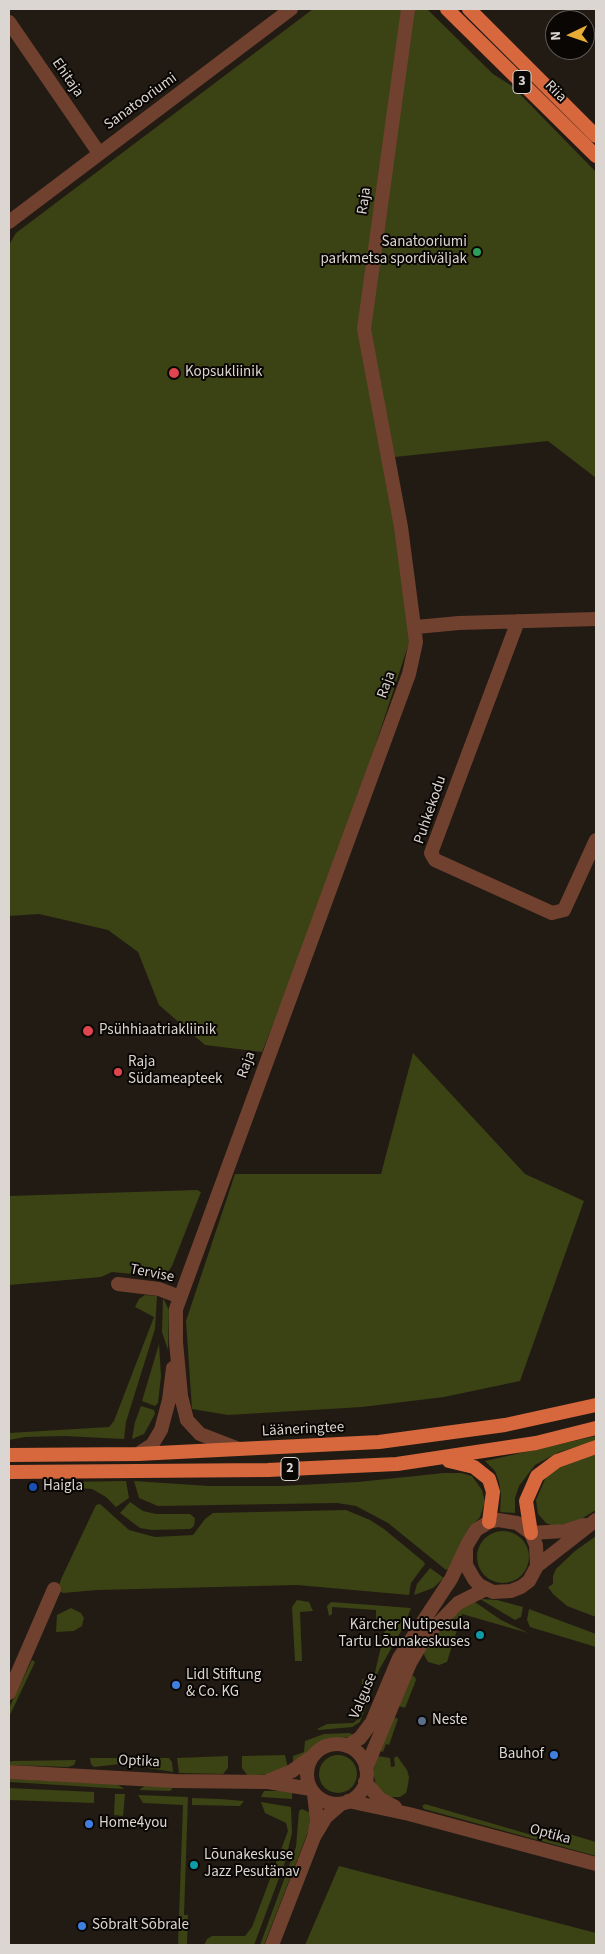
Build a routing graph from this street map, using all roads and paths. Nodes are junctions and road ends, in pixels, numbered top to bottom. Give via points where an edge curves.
1 (292, 9) edge
2 (408, 9) edge
3 (447, 9) edge
4 (469, 9) edge
5 (9, 22) edge
6 (596, 136) edge
7 (99, 153) junction
8 (596, 156) edge
9 (9, 222) edge
10 (596, 619) edge
11 (518, 621) junction
12 (416, 627) junction
13 (596, 840) edge
14 (118, 1284) dead end
15 (180, 1297) junction
16 (176, 1342) junction
17 (596, 1404) edge
18 (596, 1428) edge
19 (596, 1447) edge
20 (239, 1449) junction
21 (138, 1454) junction
22 (9, 1455) edge
23 (436, 1459) junction
24 (9, 1472) edge
25 (594, 1521) edge
26 (489, 1522) junction
27 (531, 1533) junction
28 (466, 1550) junction
29 (537, 1566) junction
30 (54, 1589) dead end
31 (486, 1589) junction
32 (9, 1693) edge
33 (347, 1746) junction
34 (310, 1758) junction
35 (9, 1772) edge
36 (366, 1775) junction
37 (268, 1782) junction
38 (312, 1791) junction
39 (345, 1803) junction
40 (409, 1814) junction
41 (314, 1837) junction
42 (596, 1864) edge
43 (272, 1945) edge

1 - 7 street, Sanatooriumi
2 - 12 street, Raja via 364,329
3 - 8 highway, Riia / 3
4 - 6 highway, Riia / 3
5 - 7 street, Ehitaja
7 - 9 street, Sanatooriumi
10 - 11 street
11 - 12 street
11 - 13 street, Puhkekodu via 431,852 435,860 552,913 564,910
12 - 15 street, Raja via 409,674
14 - 15 street, Tervise via 159,1289
15 - 16 street, Raja
16 - 20 street, Raja via 181,1396 187,1420 200,1434
16 - 21 street, Raja via 164,1421 152,1445
17 - 20 highway, Lääneringtee / 2 via 505,1425 379,1442
18 - 23 highway, 2 via 536,1443
19 - 27 highway via 558,1461 537,1476 526,1501
20 - 21 highway, Lääneringtee / 2
21 - 22 highway, Lääneringtee / 2
23 - 24 highway, 2 via 268,1470
23 - 26 highway via 466,1464 487,1476 493,1492
25 - 27 street via 565,1531
25 - 29 street
26 - 27 street via 508,1520
26 - 28 street, Valguse via 476,1530
27 - 29 street via 536,1545
28 - 31 street via 469,1573
28 - 33 street, Valguse via 447,1586 399,1658 372,1722 360,1738
29 - 31 street via 529,1581 516,1589 501,1593
30 - 32 street
31 - 36 street, Valguse via 458,1604 426,1636 410,1663
33 - 34 street via 324,1746
33 - 36 street via 359,1754
34 - 37 street, Optika
34 - 38 street via 306,1775
35 - 37 street, Optika via 175,1781
36 - 39 street via 359,1794
36 - 40 street, Optika via 380,1799
37 - 38 street, Optika
38 - 39 street via 322,1800
38 - 41 street via 317,1820
39 - 40 street, Optika
39 - 41 street via 326,1817
40 - 42 street, Optika
41 - 43 street

